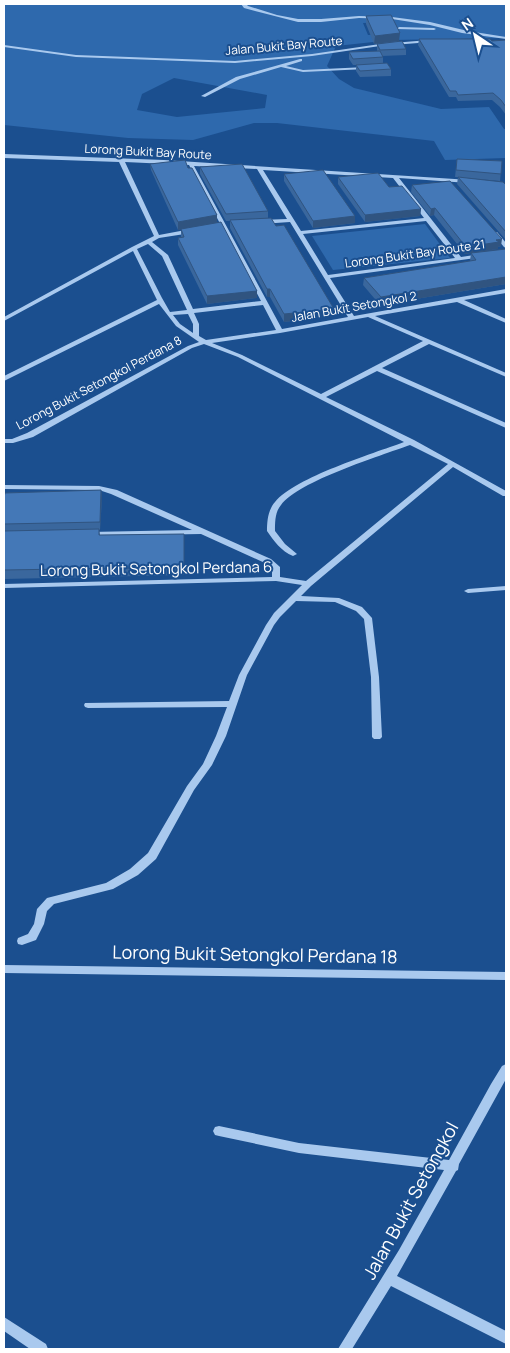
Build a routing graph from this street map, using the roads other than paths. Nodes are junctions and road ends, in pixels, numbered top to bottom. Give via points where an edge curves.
1 (244, 4) edge
2 (399, 28) edge
3 (466, 32) junction
4 (506, 38) edge
5 (438, 41) edge
6 (487, 42) edge
7 (506, 42) edge
8 (4, 46) edge
9 (312, 55) junction
10 (282, 66) junction
11 (370, 68) edge
12 (203, 96) dead end
13 (4, 156) edge
14 (122, 162) junction
15 (191, 164) junction
16 (259, 168) junction
17 (324, 172) junction
18 (394, 176) junction
19 (329, 180) edge
20 (448, 180) junction
21 (475, 182) edge
22 (454, 188) edge
23 (356, 218) edge
24 (428, 219) junction
25 (291, 220) junction
26 (252, 223) edge
27 (223, 225) junction
28 (233, 225) edge
29 (362, 226) junction
30 (214, 227) edge
31 (195, 230) edge
32 (493, 231) edge
33 (299, 233) junction
34 (157, 237) junction
35 (148, 241) junction
36 (506, 246) edge
37 (134, 248) junction
38 (487, 255) edge
39 (459, 259) junction
40 (326, 277) junction
41 (506, 291) edge
42 (160, 300) junction
43 (456, 300) junction
44 (264, 302) junction
45 (190, 312) junction
46 (169, 314) junction
47 (370, 316) junction
48 (352, 318) junction
49 (4, 319) edge
50 (506, 321) edge
51 (280, 331) junction
52 (196, 336) junction
53 (429, 341) junction
54 (204, 342) junction
55 (377, 368) junction
56 (506, 375) edge
57 (4, 379) edge
58 (321, 397) junction
59 (506, 426) edge
60 (4, 441) edge
61 (411, 442) junction
62 (453, 464) junction
63 (4, 487) edge
64 (506, 494) edge
65 (201, 532) junction
66 (83, 534) edge
67 (294, 554) dead end
68 (276, 579) junction
69 (308, 584) junction
70 (4, 586) edge
71 (506, 588) edge
72 (468, 591) dead end
73 (294, 598) junction
74 (233, 704) junction
75 (88, 705) dead end
76 (377, 737) dead end
77 (22, 941) dead end
78 (4, 969) edge
79 (506, 976) edge
80 (506, 1069) edge
81 (218, 1131) dead end
82 (454, 1166) junction
83 (388, 1278) junction
84 (4, 1323) edge
85 (506, 1338) edge
86 (41, 1349) edge
87 (345, 1349) edge

1 - 3 street via 271,15 299,20 404,19
2 - 3 street
3 - 4 street
5 - 9 street, Jalan Bukit Bay Route
6 - 7 street
8 - 9 street, Jalan Bukit Bay Route via 76,56 219,62
9 - 10 street
10 - 11 street via 303,71
10 - 12 street via 238,78
13 - 14 street, Lorong Bukit Bay Route
14 - 15 street, Lorong Bukit Bay Route
14 - 34 street
15 - 16 street, Lorong Bukit Bay Route
15 - 27 street
16 - 17 street, Lorong Bukit Bay Route
16 - 25 street
17 - 18 street, Lorong Bukit Bay Route
17 - 19 street
18 - 20 street, Lorong Bukit Bay Route
18 - 24 street
20 - 21 street, Lorong Bukit Bay Route
20 - 22 street
23 - 29 street
24 - 29 street
24 - 39 street
25 - 26 street
25 - 33 street
27 - 28 street
27 - 30 street
27 - 44 street
29 - 33 street
31 - 34 street
32 - 36 street
33 - 40 street
34 - 35 street
35 - 37 street
35 - 45 street via 165,255
37 - 42 street
37 - 49 street
38 - 39 street, Lorong Bukit Bay Route 21
39 - 40 street, Lorong Bukit Bay Route 21
40 - 48 street
41 - 43 street, Jalan Bukit Setongkol 2
42 - 46 street
42 - 57 street
43 - 47 street, Jalan Bukit Setongkol 2
43 - 50 street
44 - 45 street
44 - 51 street
45 - 46 street
45 - 52 street via 196,324
46 - 52 street
47 - 48 street, Jalan Bukit Setongkol 2
47 - 53 street
48 - 51 street, Jalan Bukit Setongkol 2
51 - 54 street, Jalan Bukit Setongkol 2
52 - 54 street
53 - 55 street
53 - 56 street
54 - 58 street via 240,356
54 - 60 street, Lorong Bukit Setongkol Perdana 8 via 30,435
55 - 58 street
55 - 59 street
58 - 61 street
61 - 62 street
61 - 67 street via 304,485 278,502 271,517 271,531 282,546
62 - 64 street
62 - 69 street
63 - 65 street via 100,488
65 - 66 street
65 - 68 street via 276,566
68 - 69 street, Lorong Bukit Setongkol Perdana 6
68 - 70 street, Lorong Bukit Setongkol Perdana 6
69 - 73 street
71 - 72 street
73 - 74 street via 270,625 243,675
73 - 76 street via 336,600 359,609 368,618
74 - 75 street
74 - 77 street via 207,765 190,788 152,856 134,872 109,886 51,901 42,909 32,937
78 - 79 street, Lorong Bukit Setongkol Perdana 18
80 - 82 street, Jalan Bukit Setongkol via 481,1108
81 - 82 street via 299,1148
82 - 83 street, Jalan Bukit Setongkol
83 - 85 street
83 - 87 street, Jalan Bukit Setongkol
84 - 86 street

